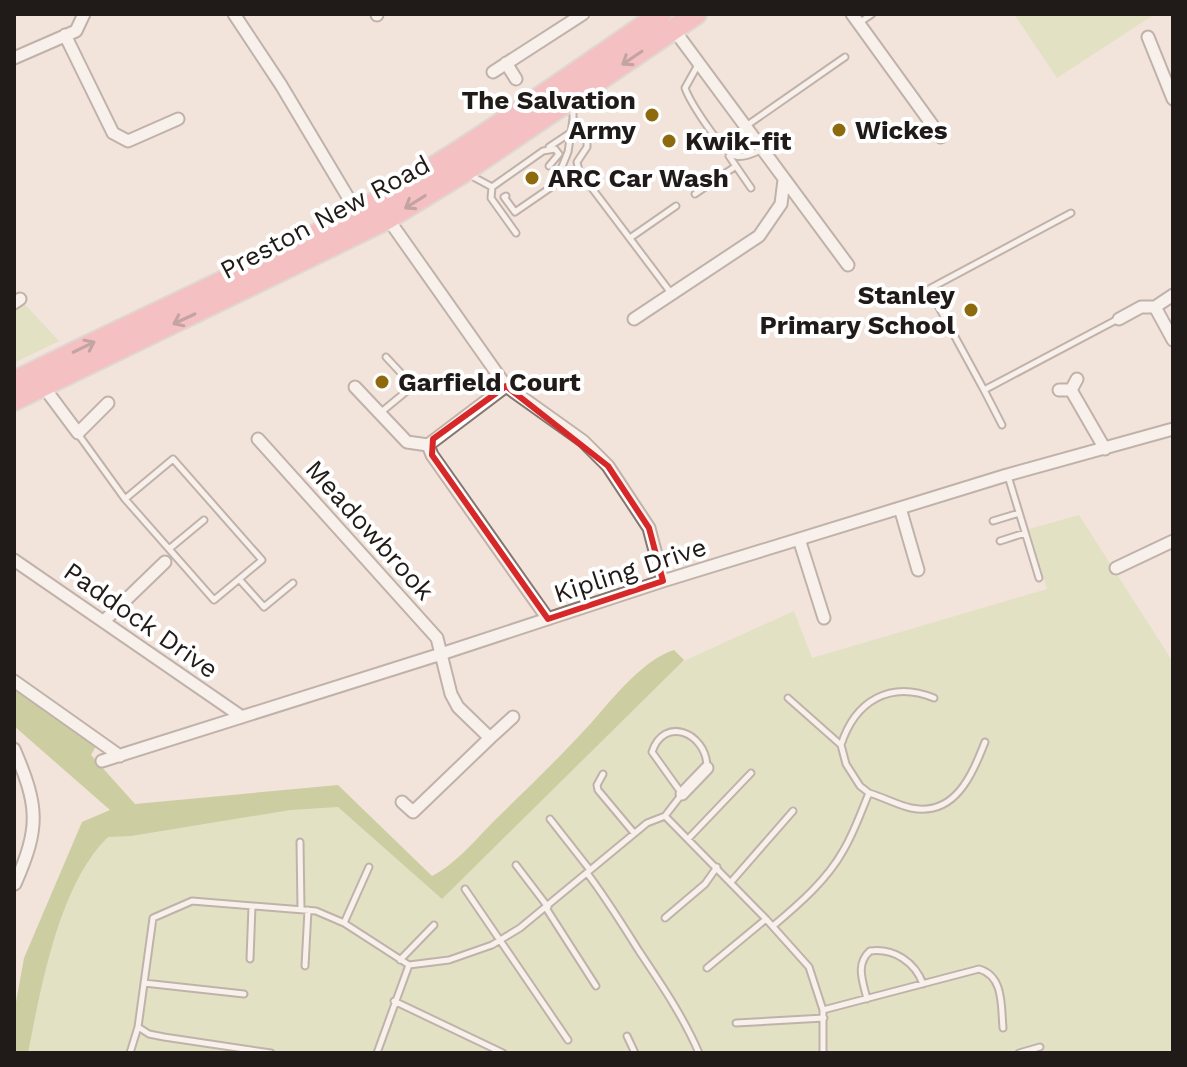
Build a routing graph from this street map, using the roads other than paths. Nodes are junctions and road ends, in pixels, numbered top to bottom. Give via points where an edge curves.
1 (84, 14) edge
2 (234, 14) edge
3 (583, 14) edge
4 (696, 14) edge
5 (872, 14) edge
6 (662, 18) edge
7 (855, 18) edge
8 (65, 35) junction
9 (1148, 37) dead end
10 (845, 57) dead end
11 (14, 58) edge
12 (506, 63) junction
13 (699, 63) junction
14 (493, 72) dead end
15 (1168, 73) edge
16 (516, 79) dead end
17 (1173, 99) edge
18 (573, 109) junction
19 (178, 119) dead end
20 (746, 126) junction
21 (571, 132) junction
22 (941, 137) dead end
23 (762, 150) junction
24 (543, 151) junction
25 (727, 152) junction
26 (549, 166) dead end
27 (736, 166) junction
28 (464, 171) junction
29 (784, 180) junction
30 (492, 187) junction
31 (751, 188) dead end
32 (695, 194) dead end
33 (506, 196) dead end
34 (676, 206) dead end
35 (382, 210) junction
36 (357, 212) junction
37 (1071, 213) dead end
38 (368, 230) junction
39 (516, 233) dead end
40 (630, 238) junction
41 (848, 265) dead end
42 (671, 293) junction
43 (1173, 295) edge
44 (1155, 307) junction
45 (634, 319) dead end
46 (1119, 319) joint
47 (1173, 340) edge
48 (386, 357) dead end
49 (14, 382) edge
50 (43, 386) junction
51 (506, 386) junction
52 (1069, 386) dead end
53 (355, 387) dead end
54 (984, 390) junction
55 (14, 400) edge
56 (108, 403) dead end
57 (379, 414) junction
58 (1002, 425) dead end
59 (1173, 429) edge
60 (78, 433) junction
61 (258, 439) dead end
62 (428, 445) junction
63 (1105, 449) junction
64 (1007, 475) junction
65 (125, 499) junction
66 (900, 508) junction
67 (1019, 513) junction
68 (204, 520) dead end
69 (993, 521) dead end
70 (1025, 533) junction
71 (799, 539) junction
72 (1000, 541) dead end
73 (1173, 541) edge
74 (167, 556) junction
75 (14, 560) edge
76 (1116, 568) dead end
77 (918, 570) dead end
78 (1039, 578) dead end
79 (239, 579) junction
80 (663, 581) junction
81 (293, 583) dead end
82 (824, 618) dead end
83 (548, 619) junction
84 (104, 621) junction
85 (441, 654) junction
86 (14, 681) edge
87 (788, 698) dead end
88 (934, 698) dead end
89 (242, 717) junction
90 (512, 722) dead end
91 (490, 738) junction
92 (985, 742) dead end
93 (841, 745) junction
94 (14, 749) edge
95 (120, 756) junction
96 (102, 761) dead end
97 (707, 768) joint
98 (751, 773) dead end
99 (603, 774) dead end
100 (18, 775) edge
101 (869, 793) junction
102 (682, 794) junction
103 (402, 802) dead end
104 (793, 811) dead end
105 (665, 816) junction
106 (550, 819) dead end
107 (634, 833) junction
108 (688, 839) junction
109 (300, 842) dead end
110 (516, 865) dead end
111 (369, 867) dead end
112 (717, 867) junction
113 (588, 872) junction
114 (731, 882) junction
115 (15, 884) edge
116 (465, 889) dead end
117 (252, 906) junction
118 (547, 908) junction
119 (304, 910) junction
120 (665, 918) dead end
121 (766, 919) junction
122 (344, 923) junction
123 (434, 925) dead end
124 (773, 926) junction
125 (499, 941) junction
126 (250, 959) dead end
127 (400, 960) junction
128 (409, 965) junction
129 (305, 966) dead end
130 (707, 968) dead end
131 (144, 983) junction
132 (923, 984) junction
133 (596, 986) dead end
134 (244, 994) dead end
135 (867, 999) junction
136 (394, 1001) junction
137 (823, 1010) junction
138 (824, 1018) junction
139 (736, 1023) dead end
140 (138, 1027) junction
141 (1003, 1028) dead end
142 (627, 1036) dead end
143 (568, 1040) dead end
144 (1040, 1047) dead end
145 (130, 1053) edge
146 (271, 1053) edge
147 (377, 1053) edge
148 (503, 1053) edge
149 (635, 1053) edge
150 (699, 1053) edge
151 (823, 1053) edge
152 (1019, 1053) edge

1 - 8 street via 76,31
2 - 36 street
3 - 12 street
4 - 6 highway, Preston New Road
5 - 7 lane
6 - 13 street
6 -> 18 highway, Preston New Road
6 - 35 highway, Preston New Road via 470,143
7 - 22 street
8 - 11 street
8 - 19 street via 113,133 128,141
9 - 15 street
10 - 20 lane
12 - 14 street
12 - 16 street
13 - 20 street
13 - 25 lane via 685,88
15 - 17 street
18 - 21 lane
18 - 28 highway, Preston New Road
18 - 40 lane via 587,140 577,162 579,171
20 - 23 street
21 - 24 lane
21 - 33 lane via 561,169 566,177 515,212
23 - 25 lane via 739,157
23 - 29 street
24 - 26 lane via 555,149 559,154
24 - 30 lane
25 - 27 lane
27 - 31 lane
27 - 32 lane
28 - 30 lane
28 -> 35 highway, Preston New Road
29 - 41 street
29 - 42 street via 781,204 759,236
30 - 39 lane via 491,198
34 - 40 lane
35 - 36 highway, Preston New Road
35 - 38 highway, Preston New Road
35 - 51 street
36 - 38 street
49 -> 36 highway, Preston New Road
37 - 54 lane via 929,289
38 -> 50 highway, Preston New Road
40 - 42 lane
42 - 45 street
43 - 44 street
44 - 46 street via 1141,307
44 - 47 street
46 - 54 lane
48 - 57 lane via 413,386
50 - 55 highway, Preston New Road
50 - 60 street
51 - 62 street
51 - 80 street via 583,441 608,466 649,528
52 - 63 street
53 - 57 street
54 - 58 lane
56 - 60 street
57 - 62 street via 407,442
59 - 63 street, Kipling Drive
60 - 65 lane
61 - 85 street, Meadowbrook via 437,638
62 - 83 street
63 - 64 street, Kipling Drive
64 - 66 street, Kipling Drive
64 - 67 lane
65 - 74 lane
65 - 79 lane via 173,459 262,560
66 - 71 street, Kipling Drive
66 - 77 street
67 - 69 lane
67 - 70 lane
68 - 74 lane
70 - 72 lane
70 - 78 lane
71 - 80 street, Kipling Drive
71 - 82 street
73 - 76 street
74 - 79 lane via 214,600
74 - 84 street
75 - 84 street, Paddock Drive
79 - 81 lane via 264,607
80 - 83 street, Kipling Drive
83 - 85 street, Kipling Drive
84 - 89 street, Paddock Drive
85 - 89 street, Kipling Drive
85 - 91 street, Meadowbrook via 458,707
86 - 95 street
87 - 93 lane
88 - 93 lane via 897,691 882,695 858,712
89 - 95 street, Kipling Drive
90 - 91 street
91 - 103 street via 413,812
92 - 101 lane via 962,790 941,805 912,808
93 - 101 lane via 846,764
94 - 100 street
95 - 96 street, Kipling Drive
97 - 102 street
97 - 102 lane via 694,738 677,730 656,741 652,752
98 - 108 lane
99 - 107 lane via 598,790
100 - 115 street via 32,801 34,826
101 - 124 lane via 835,863
102 - 105 lane
104 - 114 lane
105 - 107 lane
105 - 108 lane
106 - 113 lane
107 - 113 lane
108 - 112 lane
109 - 119 lane
110 - 118 lane
111 - 122 lane
112 - 114 lane
112 - 120 lane
113 - 118 lane
113 - 150 lane via 664,988
114 - 121 lane
116 - 125 lane
117 - 119 lane
117 - 126 lane
117 - 131 lane via 192,901 153,918
118 - 125 lane
118 - 133 lane
119 - 122 lane
119 - 129 lane
121 - 124 lane
121 - 130 lane
122 - 127 lane
123 - 127 lane
124 - 137 lane via 809,967
125 - 128 lane via 449,960
125 - 143 lane
127 - 128 lane
128 - 136 lane
131 - 134 lane
131 - 140 lane
132 - 135 lane
132 - 135 lane via 908,961 870,951 861,966
132 - 141 lane via 969,969 987,971 997,983
135 - 137 lane
136 - 147 lane
136 - 148 lane
137 - 138 lane
138 - 139 lane
138 - 151 lane
140 - 145 lane
140 - 146 lane via 149,1034
142 - 149 lane
144 - 152 lane

